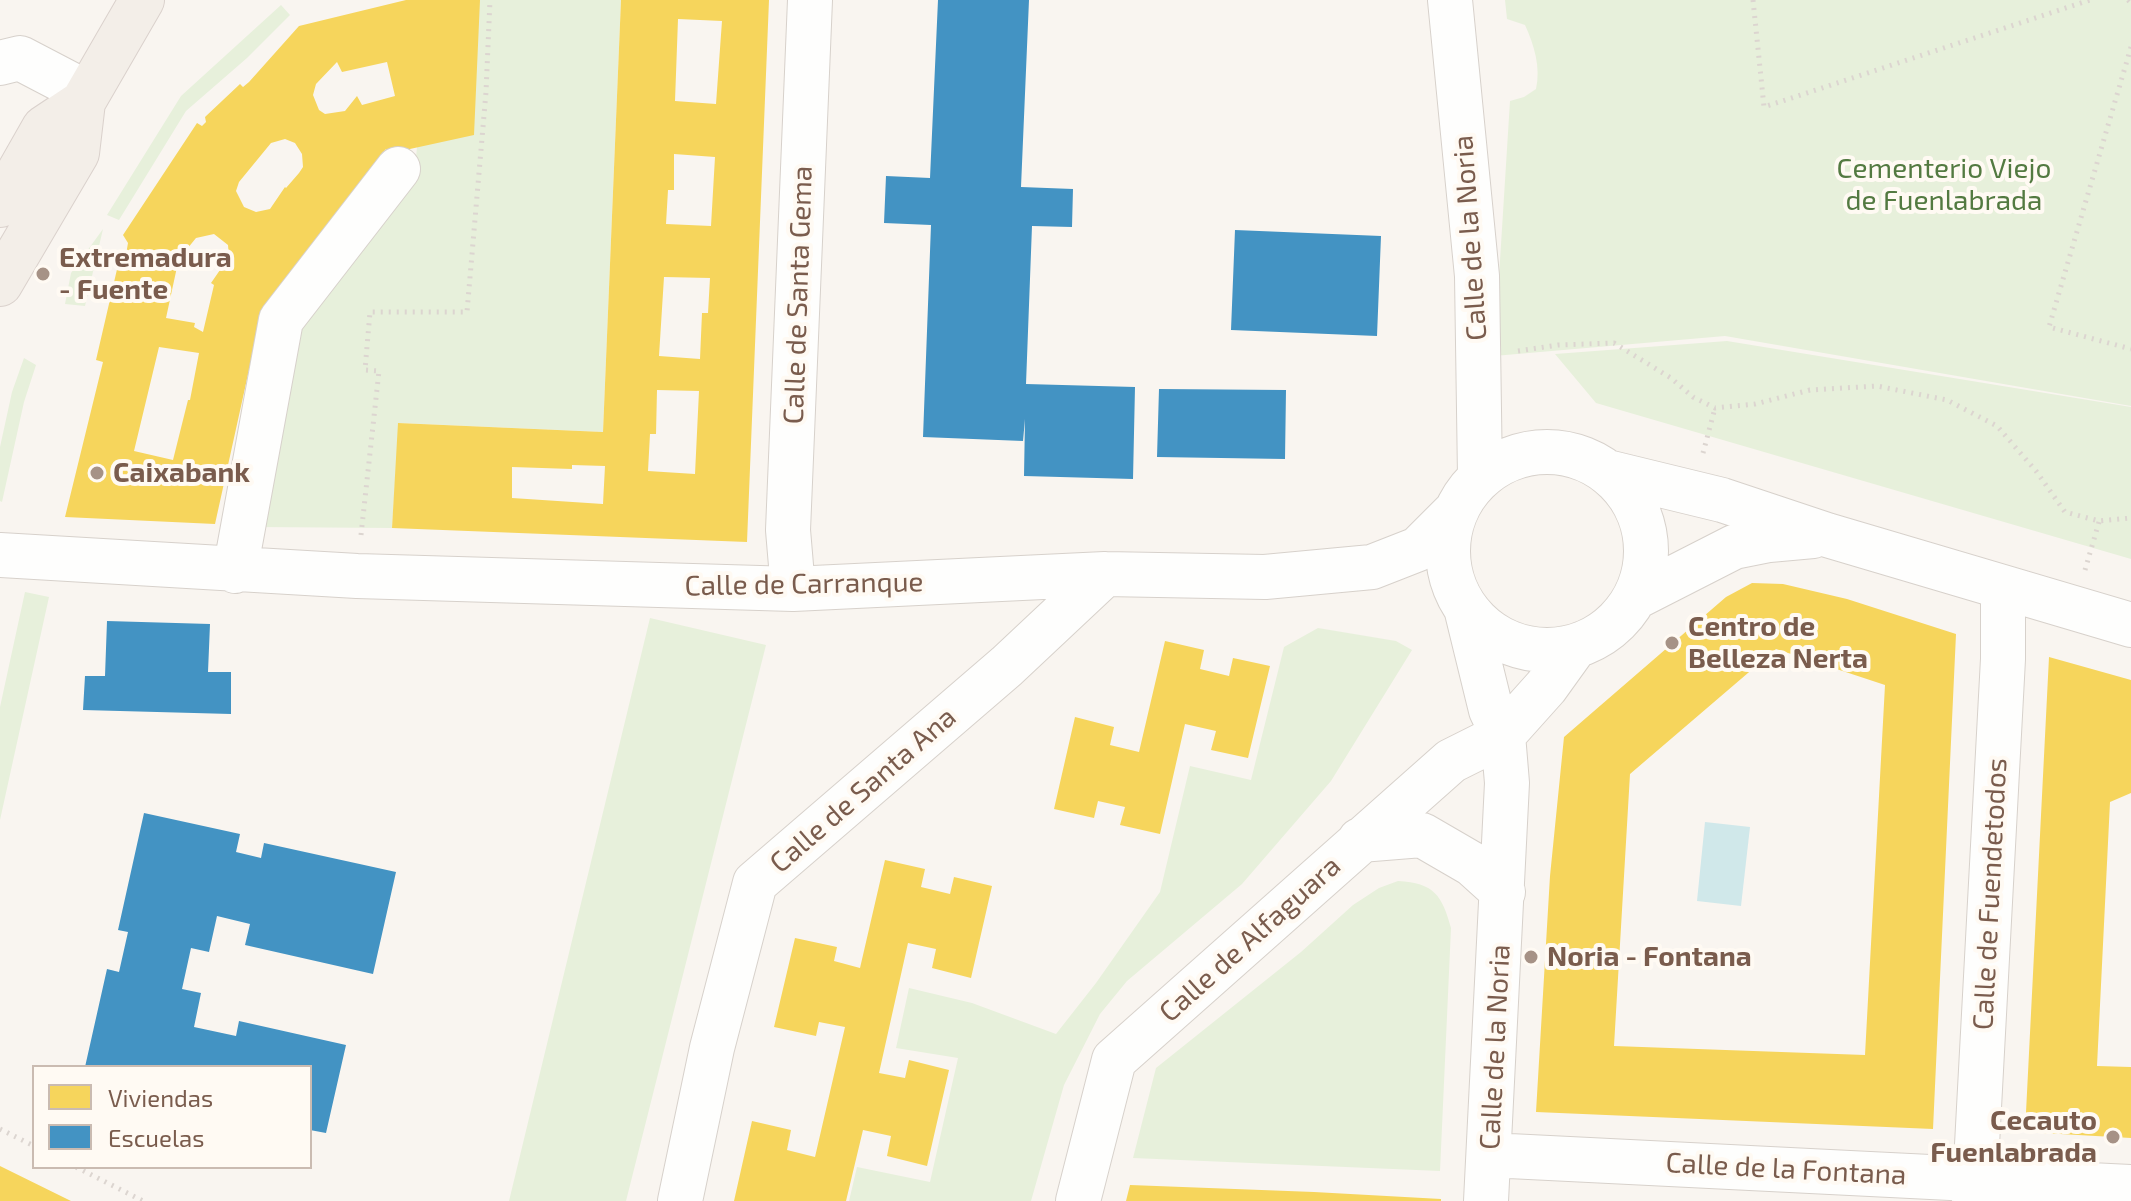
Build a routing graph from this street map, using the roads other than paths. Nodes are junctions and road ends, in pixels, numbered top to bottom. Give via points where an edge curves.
1 (142, 0) edge
2 (810, 0) edge
3 (1450, 0) edge
4 (0, 63) edge
5 (85, 98) junction
6 (398, 169) dead end
7 (0, 205) edge
8 (0, 284) edge
9 (1607, 472) junction
10 (1468, 494) junction
11 (1827, 535) junction
12 (0, 555) edge
13 (1372, 567) junction
14 (235, 571) junction
15 (1105, 574) junction
16 (2003, 587) junction
17 (793, 589) junction
18 (1636, 597) junction
19 (1462, 603) junction
20 (2131, 625) edge
21 (1574, 648) junction
22 (1503, 735) junction
23 (1360, 840) junction
24 (1503, 892) junction
25 (1489, 1155) junction
26 (2131, 1187) edge
27 (1975, 1190) edge
28 (680, 1201) edge
29 (1078, 1201) edge
30 (1486, 1201) edge

1 - 5 main road
2 - 17 street, Calle de Santa Gema via 788,530
3 - 10 street, Calle de la Noria via 1477,276
4 - 5 street via 20,58
5 - 7 main road via 44,128
5 - 8 main road via 77,153
6 - 14 street via 281,320
9 - 10 street via 1554,452 1524,454 1496,466
9 - 11 street via 1722,500
9 - 18 street via 1640,516 1645,571
10 - 13 street, Calle de Carranque via 1418,549
10 - 19 street via 1449,531 1447,552
11 - 16 street
11 - 18 street via 1734,547
12 - 14 street, Calle de Carranque
13 - 15 street, Calle de Carranque via 1265,577
13 - 19 street, Calle de Carranque via 1408,574
14 - 17 street, Calle de Carranque
15 - 17 street, Calle de Carranque
15 - 28 street, Calle de Santa Ana via 1007,666 755,883
16 - 20 street
16 - 27 street, Calle de Fuendetodos
18 - 21 street via 1610,629
19 - 21 street via 1497,638 1534,651
19 - 22 street, Calle de la Noria via 1491,710
21 - 22 street
22 - 23 street, Calle de Alfaguara via 1451,761
22 - 24 street, Calle de la Noria
23 - 24 street via 1422,835 1472,864
23 - 29 street, Calle de Alfaguara via 1114,1060
24 - 25 street, Calle de la Noria
25 - 27 street, Calle de la Fontana
25 - 30 street, Calle de la Noria
26 - 27 street, Calle de la Fontana

